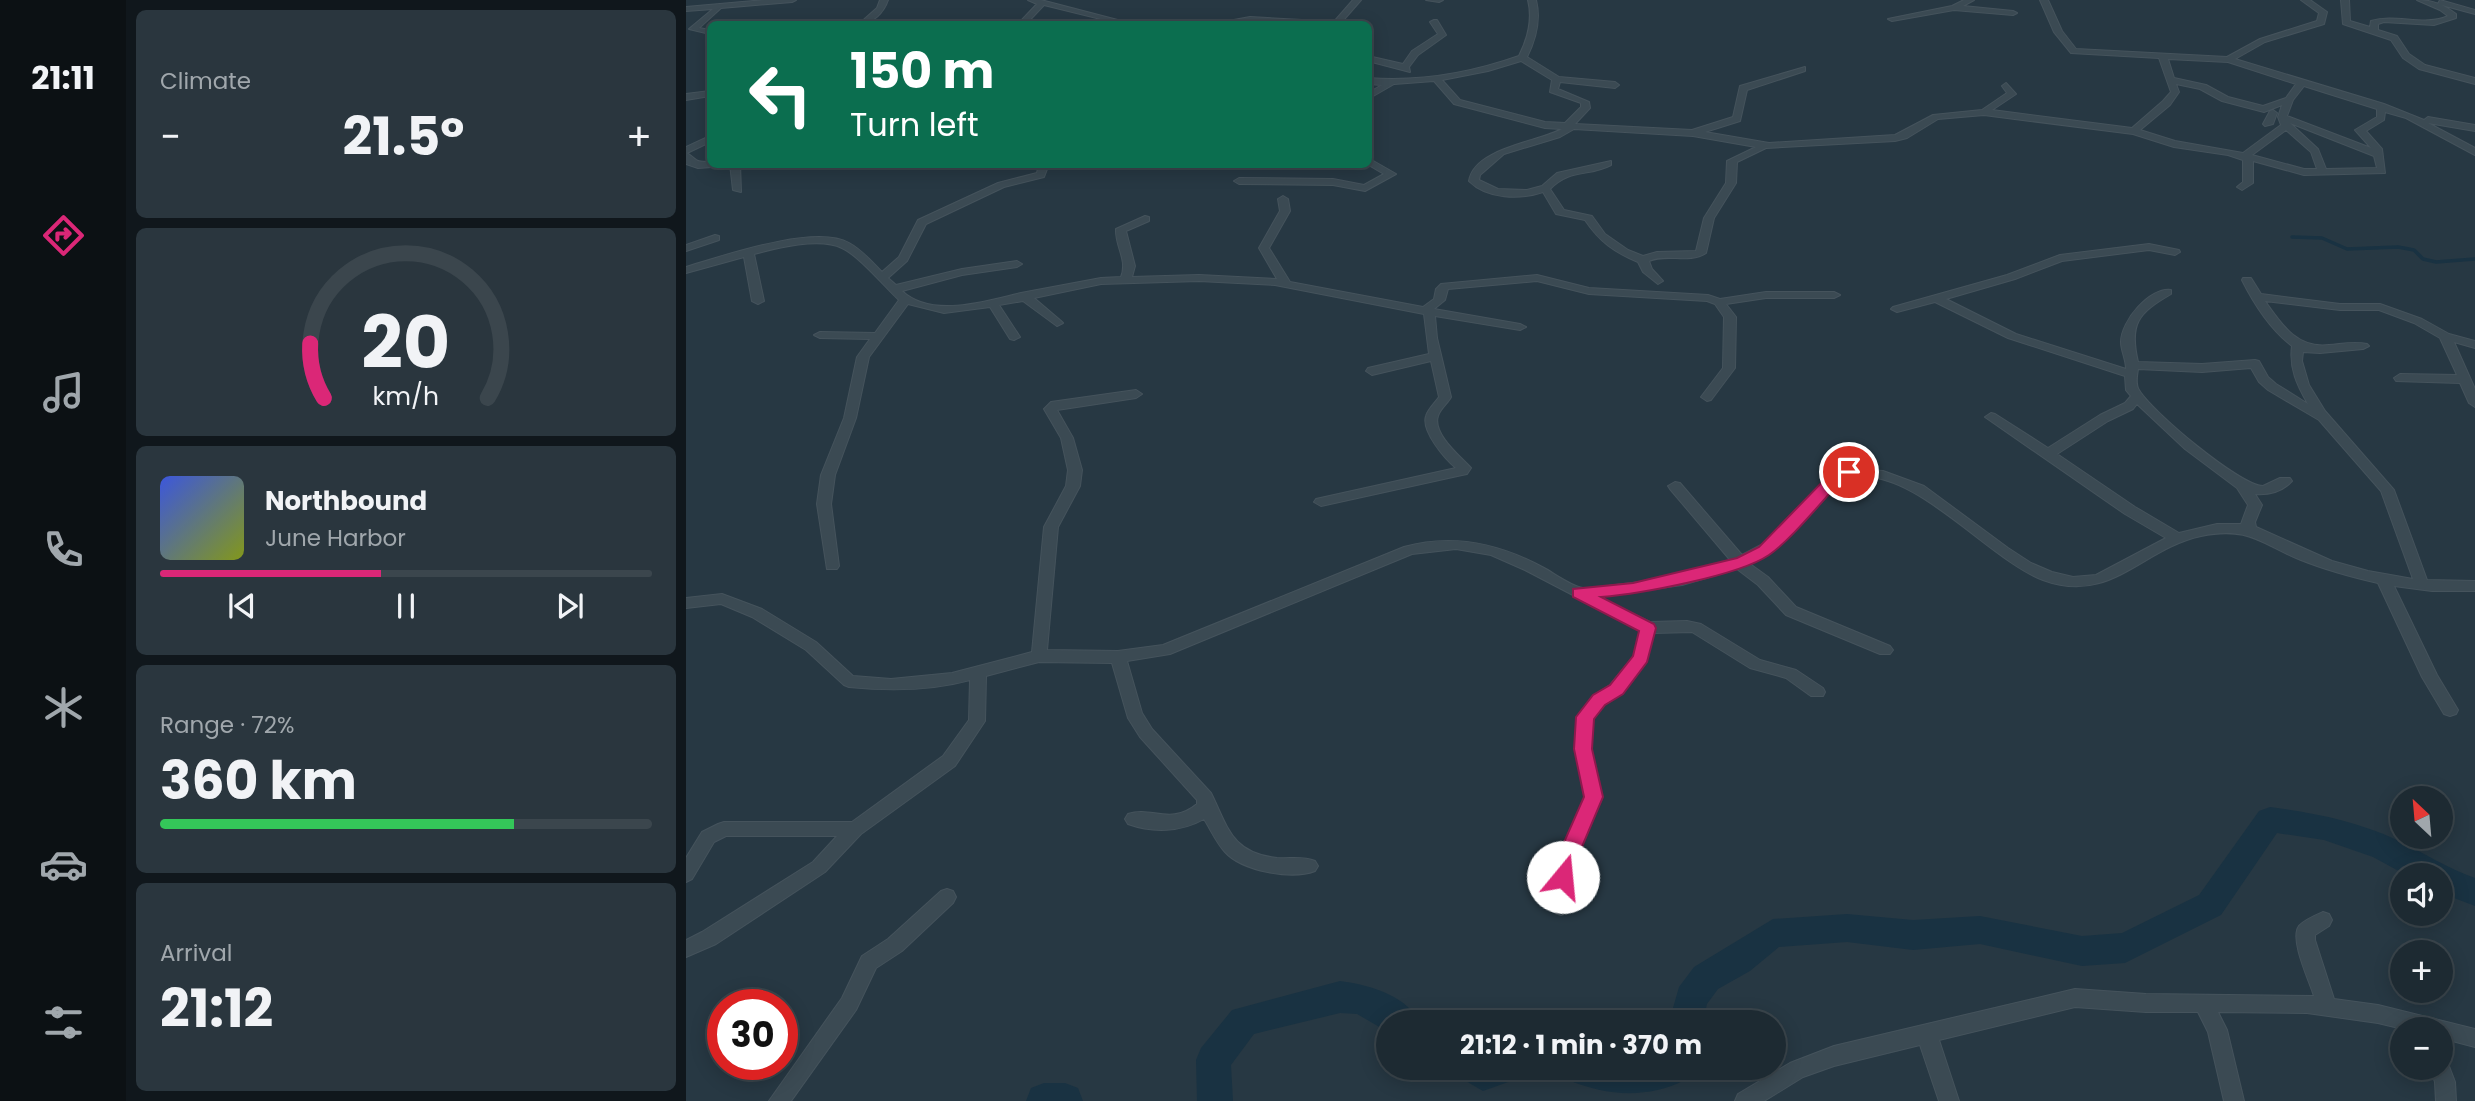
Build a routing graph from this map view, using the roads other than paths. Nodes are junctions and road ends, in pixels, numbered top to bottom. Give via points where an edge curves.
1 (792, 0) edge
2 (884, 0) edge
3 (1031, 0) edge
4 (1080, 0) edge
5 (1357, 0) edge
6 (1430, 0) edge
7 (1439, 0) edge
8 (1532, 0) edge
9 (1970, 0) edge
10 (2044, 0) edge
11 (2305, 0) edge
12 (2345, 0) edge
13 (2421, 0) edge
14 (2432, 0) edge
15 (2473, 0) edge
16 (1041, 4) junction
17 (2456, 6) junction
18 (718, 8) junction
19 (1954, 8) junction
20 (686, 9) edge
21 (1065, 9) junction
22 (2475, 12) edge
23 (2014, 13) dead end
24 (1892, 19) dead end
25 (867, 21) edge
26 (1025, 21) edge
27 (1116, 21) edge
28 (1237, 21) edge
29 (1264, 21) edge
30 (1339, 21) edge
31 (1433, 22) dead end
32 (707, 31) edge
33 (2374, 31) junction
34 (2162, 55) junction
35 (1522, 58) junction
36 (1372, 59) edge
37 (2230, 60) junction
38 (1802, 69) dead end
39 (1435, 77) junction
40 (1557, 79) junction
41 (2170, 80) junction
42 (1372, 81) edge
43 (2475, 81) edge
44 (2302, 82) junction
45 (1391, 83) junction
46 (1615, 85) dead end
47 (2456, 85) dead end
48 (2006, 86) dead end
49 (2475, 90) edge
50 (707, 94) edge
51 (1372, 95) edge
52 (686, 97) edge
53 (2381, 106) junction
54 (1984, 111) junction
55 (2281, 116) junction
56 (2409, 116) junction
57 (1569, 127) junction
58 (2360, 128) junction
59 (2475, 128) edge
60 (2134, 131) junction
61 (1693, 133) junction
62 (2339, 140) junction
63 (707, 141) edge
64 (1769, 146) junction
65 (2315, 150) junction
66 (2475, 152) edge
67 (686, 153) edge
68 (2378, 154) junction
69 (2245, 156) junction
70 (1372, 163) edge
71 (1608, 163) dead end
72 (707, 164) edge
73 (735, 168) edge
74 (1043, 168) edge
75 (2290, 170) junction
76 (2323, 173) junction
77 (1239, 181) dead end
78 (2294, 181) dead end
79 (2242, 187) dead end
80 (1545, 188) junction
81 (738, 190) dead end
82 (1283, 199) dead end
83 (1145, 219) dead end
84 (715, 238) dead end
85 (686, 248) edge
86 (2175, 252) dead end
87 (749, 253) junction
88 (1643, 260) junction
89 (1017, 264) dead end
90 (686, 270) edge
91 (881, 278) junction
92 (1126, 279) junction
93 (2247, 279) dead end
94 (1658, 281) dead end
95 (1285, 283) junction
96 (895, 289) junction
97 (2167, 292) dead end
98 (1833, 295) dead end
99 (1024, 296) junction
100 (2257, 297) junction
101 (1936, 298) junction
102 (905, 300) junction
103 (758, 301) dead end
104 (1719, 302) junction
105 (993, 304) junction
106 (1897, 309) dead end
107 (1427, 311) junction
108 (1058, 323) dead end
109 (1520, 327) dead end
110 (820, 335) dead end
111 (877, 336) junction
112 (2445, 336) junction
113 (1014, 337) dead end
114 (2298, 345) junction
115 (2475, 345) edge
116 (2363, 346) dead end
117 (1437, 356) junction
118 (2131, 369) junction
119 (1372, 371) dead end
120 (2400, 378) dead end
121 (2465, 379) junction
122 (1136, 394) dead end
123 (1707, 397) dead end
124 (2137, 397) junction
125 (2475, 403) edge
126 (1991, 417) dead end
127 (2324, 418) junction
128 (2050, 453) junction
129 (2285, 481) dead end
130 (2242, 485) junction
131 (1675, 486) dead end
132 (1321, 502) dead end
133 (2249, 529) junction
134 (2178, 538) junction
135 (1740, 563) junction
136 (832, 566) dead end
137 (2383, 579) junction
138 (2422, 585) junction
139 (2475, 586) edge
140 (1579, 593) junction
141 (686, 603) edge
142 (1648, 628) junction
143 (1885, 650) dead end
144 (1039, 656) junction
145 (1118, 657) junction
146 (978, 672) junction
147 (1817, 692) dead end
148 (2450, 710) dead end
149 (1206, 807) junction
150 (1134, 819) dead end
151 (855, 829) junction
152 (1309, 866) dead end
153 (686, 874) edge
154 (947, 897) dead end
155 (1561, 907) dead end
156 (2323, 920) dead end
157 (686, 949) edge
158 (2203, 1003) junction
159 (2326, 1006) junction
160 (2378, 1014) junction
161 (2390, 1017) edge
162 (2390, 1023) edge
163 (2453, 1032) edge
164 (1927, 1035) junction
165 (2475, 1038) edge
166 (2444, 1080) edge
167 (779, 1101) edge
168 (1745, 1101) edge
169 (1949, 1101) edge
170 (2234, 1101) edge
171 (2446, 1101) edge

1 - 18 street
2 - 25 street
3 - 16 street
4 - 21 street
5 - 30 street
6 - 7 street
8 - 35 street via 1534,26
9 - 19 street
10 - 34 street via 2058,32 2074,51
11 - 37 street via 2323,12 2322,22 2253,43
12 - 33 street via 2346,22
13 - 33 street via 2453,16 2430,23 2376,21
14 - 17 street
15 - 17 street
16 - 21 street
16 - 26 street
17 - 22 street
18 - 20 street
18 - 32 street via 693,29
19 - 23 street
19 - 24 street
21 - 27 street
28 - 29 street
31 - 36 street via 1442,35 1415,53 1406,69
33 - 43 street via 2394,38 2406,56 2423,67
34 - 37 street
34 - 41 street
35 - 39 street
35 - 40 street
37 - 44 street
38 - 61 street via 1743,88 1737,119
39 - 45 street
39 - 57 street via 1457,102 1528,122
40 - 46 street
40 - 57 street via 1553,90 1585,102 1586,108
41 - 55 street via 2203,87 2225,99
41 - 60 street via 2175,92 2171,99
42 - 45 street
44 - 53 street
44 - 55 street
45 - 51 street
47 - 49 street
48 - 54 street via 2012,94
50 - 52 street
53 - 56 street
53 - 58 street via 2381,118
54 - 60 street
54 - 64 street via 1936,117 1895,138
55 - 62 street
55 - 65 street
55 - 69 street via 2279,135
56 - 59 street
56 - 66 street
57 - 61 street
57 - 80 street via 1501,152 1473,177 1477,184 1499,191
58 - 62 street
58 - 68 street
60 - 69 street via 2174,145
61 - 64 street
62 - 65 street
62 - 68 street
63 - 67 street
64 - 88 street via 1732,161 1731,183 1709,218 1701,253 1654,255
65 - 76 street
67 - 72 street via 688,161
68 - 76 street via 2382,172
69 - 75 street
69 - 79 street via 2248,183
70 - 77 street via 1391,174 1362,189 1333,182
71 - 80 street via 1559,176
73 - 81 street
74 - 91 street via 1041,175 1001,185 922,222 903,259
75 - 76 street
75 - 78 street
80 - 88 street via 1560,212 1588,218 1601,236
82 - 95 street via 1285,211 1265,248
83 - 92 street via 1121,229 1131,264
84 - 85 street
86 - 101 street via 2149,247 2060,258
87 - 90 street
87 - 91 street via 782,243 836,242 854,251
87 - 103 street
88 - 94 street
89 - 96 street
91 - 96 street
92 - 95 street
92 - 99 street
93 - 100 street
95 - 107 street
96 - 102 street
97 - 118 street via 2132,321 2127,339
98 - 104 street via 1766,295
99 - 105 street
99 - 108 street
100 - 112 street via 2381,307
100 - 114 street
101 - 106 street
101 - 118 street via 2012,336
102 - 105 street via 954,311
102 - 111 street
104 - 107 street via 1589,291 1522,278 1445,286
104 - 123 street via 1730,317 1729,368
105 - 113 street
107 - 109 street
107 - 117 street
110 - 111 street
111 - 136 street via 859,364 850,418 824,491
112 - 115 street
112 - 121 street
114 - 116 street via 2310,350
114 - 127 street via 2299,374
117 - 119 street
117 - 132 street via 1445,397 1431,417 1432,425 1448,456 1464,468 1462,471
118 - 124 street via 2129,383
118 - 127 street via 2255,364 2272,387
120 - 121 street
121 - 125 street
122 - 144 street via 1050,409 1067,438 1075,470 1073,486 1051,527
124 - 128 street
124 - 130 street
126 - 128 street
127 - 138 street via 2388,490
128 - 134 street via 2107,497
129 - 130 street via 2269,490
130 - 133 street via 2255,505
131 - 135 street
133 - 134 street via 2217,529
133 - 137 street via 2304,556
134 - 135 street via 2099,580 2060,580 2025,565 1919,489 1899,479 1860,471 1836,478 1785,533
135 - 140 street via 1633,589
135 - 143 street via 1791,611
137 - 138 street
137 - 148 street
138 - 139 street
140 - 142 street
140 - 145 street via 1496,550 1431,545 1326,583 1192,641
141 - 146 street via 722,599 757,613 811,646 841,676 857,683 891,685
142 - 147 street via 1696,628 1755,664 1791,674
142 - 155 street via 1641,658 1585,717 1583,749 1594,797 1571,849
144 - 145 street
144 - 146 street
145 - 149 street via 1134,714 1205,798
146 - 151 street via 979,713 963,744 927,779
149 - 150 street via 1182,822
149 - 152 street via 1232,848 1272,866
151 - 153 street via 724,829 708,837
151 - 157 street via 811,872
154 - 167 street via 895,945 869,962 849,1004
156 - 159 street via 2306,931 2305,939
158 - 159 street
158 - 164 street via 2076,998
158 - 170 street via 2217,1030
159 - 160 street
160 - 161 street
160 - 162 street
163 - 165 street
164 - 168 street via 1834,1056 1797,1070
164 - 169 street
166 - 171 street

